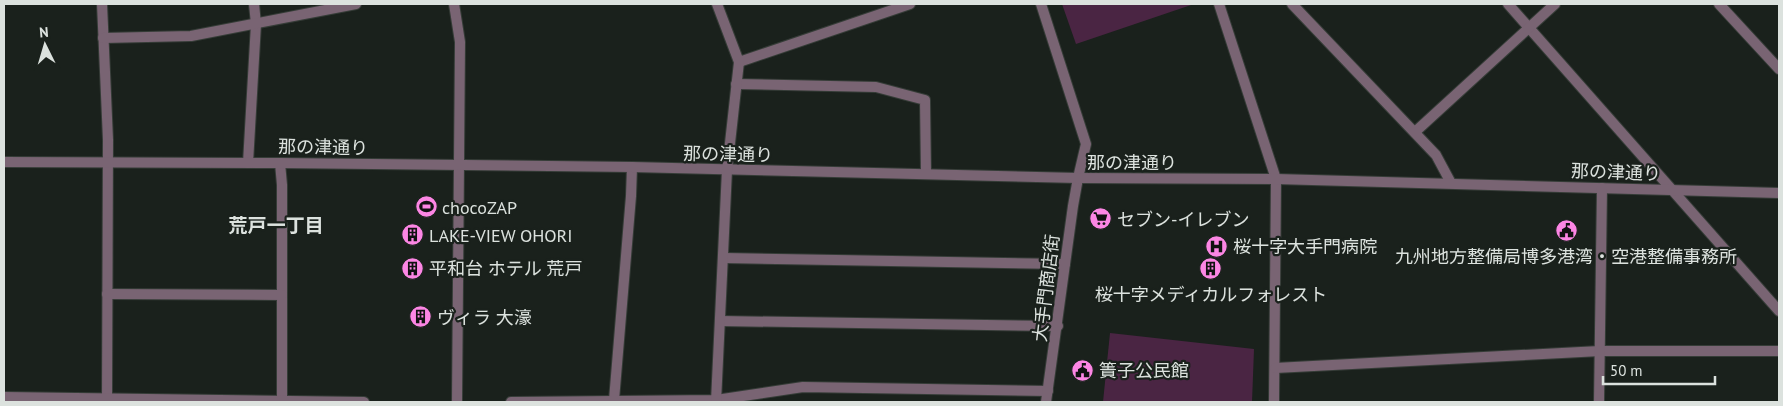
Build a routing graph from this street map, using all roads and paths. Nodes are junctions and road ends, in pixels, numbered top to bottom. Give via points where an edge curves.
1 (102, 4) edge
2 (254, 4) edge
3 (356, 4) edge
4 (454, 4) edge
5 (717, 4) edge
6 (910, 4) edge
7 (1041, 4) edge
8 (1219, 4) edge
9 (1292, 4) edge
10 (1508, 4) edge
11 (1555, 4) edge
12 (1719, 4) edge
13 (256, 24) junction
14 (1529, 26) junction
15 (103, 38) junction
16 (739, 62) junction
17 (1779, 69) edge
18 (736, 84) junction
19 (1415, 132) junction
20 (4, 162) edge
21 (108, 162) junction
22 (248, 163) junction
23 (280, 163) junction
24 (460, 166) junction
25 (632, 167) junction
26 (727, 170) junction
27 (926, 174) junction
28 (1078, 178) junction
29 (1276, 179) junction
30 (1451, 183) junction
31 (1602, 188) junction
32 (1672, 190) junction
33 (1779, 193) edge
34 (724, 258) junction
35 (1065, 264) junction
36 (107, 294) junction
37 (282, 295) junction
38 (1779, 312) edge
39 (720, 321) junction
40 (1058, 326) junction
41 (1600, 351) junction
42 (1779, 351) edge
43 (1275, 368) junction
44 (1048, 391) junction
45 (4, 397) edge
46 (614, 400) junction
47 (107, 401) edge
48 (590, 401) edge
49 (716, 401) edge
50 (282, 402) edge
51 (364, 402) edge
52 (457, 402) edge
53 (511, 402) edge
54 (1046, 402) edge
55 (1274, 402) edge
56 (1599, 402) edge

1 - 15 street
2 - 13 street
3 - 13 street
4 - 24 street via 460,42
5 - 16 street
6 - 16 street
7 - 28 street, 大手門商店街 via 1086,144
8 - 29 street
9 - 19 street
10 - 14 street
11 - 14 street
12 - 17 street
13 - 15 street via 192,36
13 - 22 street
14 - 19 street
14 - 32 street
15 - 21 street
16 - 18 street
18 - 26 street
18 - 27 street via 876,88 925,100
19 - 30 street via 1436,155
20 - 21 street, 那の津通り
21 - 22 street, 那の津通り
21 - 36 street
22 - 23 street, 那の津通り
23 - 24 street, 那の津通り
23 - 37 street
24 - 25 street, 那の津通り
24 - 52 street
25 - 26 street, 那の津通り
25 - 46 street
26 - 27 street, 那の津通り
26 - 34 street
27 - 28 street, 那の津通り
28 - 29 street, 那の津通り
28 - 35 street, 大手門商店街
29 - 30 street, 那の津通り
29 - 43 street
30 - 31 street, 那の津通り
31 - 32 street, 那の津通り
31 - 41 street
32 - 33 street, 那の津通り
32 - 38 street
34 - 35 street
34 - 39 street
35 - 40 street, 大手門商店街
36 - 37 street
36 - 47 street
37 - 50 street
39 - 40 street
39 - 49 street
40 - 44 street, 大手門商店街
41 - 42 street
41 - 43 street
41 - 56 street
43 - 55 street
44 - 49 street via 803,387
44 - 54 street, 大手門商店街
45 - 47 street
46 - 48 street
46 - 49 street
47 - 50 street
48 - 53 street
50 - 51 street

